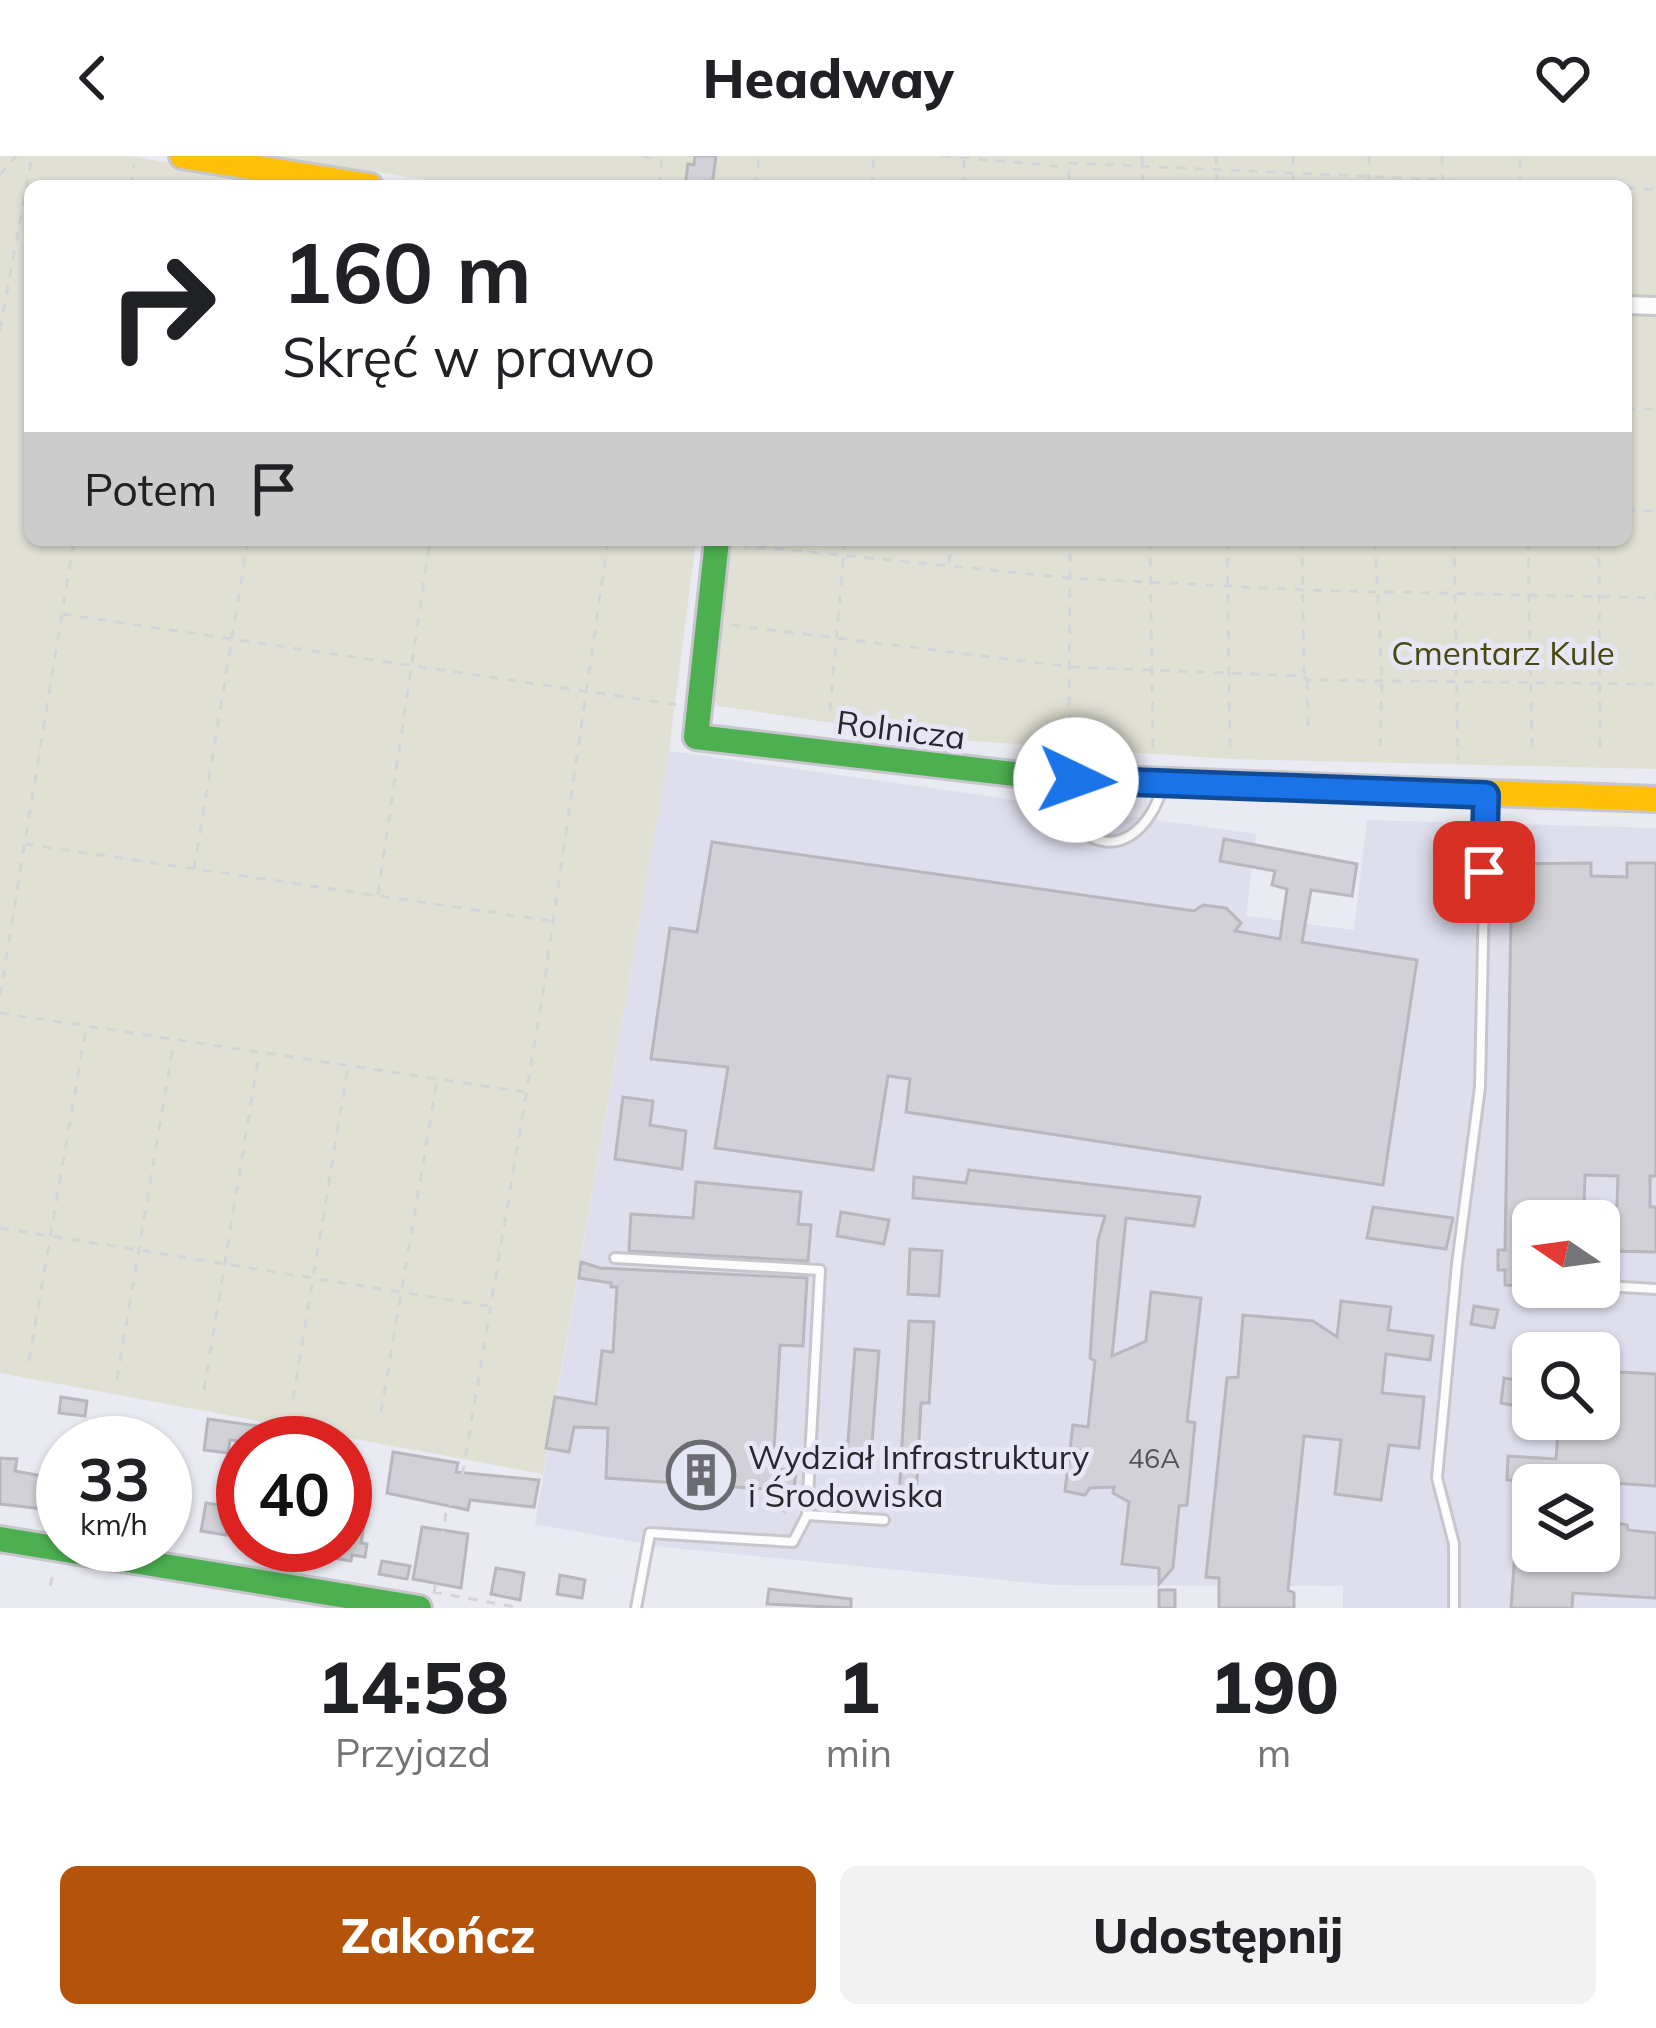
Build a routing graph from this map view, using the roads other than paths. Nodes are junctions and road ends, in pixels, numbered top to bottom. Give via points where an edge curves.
1 (182, 156) edge
2 (332, 180) edge
3 (727, 546) edge
4 (1071, 780) junction
5 (1163, 784) junction
6 (1486, 795) junction
7 (1656, 799) edge
8 (615, 1258) dead end
9 (1620, 1287) edge
10 (1656, 1289) edge
11 (807, 1515) junction
12 (884, 1520) dead end
13 (0, 1539) edge
14 (353, 1602) edge
15 (419, 1608) edge
16 (636, 1608) edge
17 (1454, 1608) edge

1 - 2 street
3 - 4 street, Rolnicza via 696,737
4 - 5 street, Rolnicza
4 - 5 lane via 1080,829 1112,844 1139,827
5 - 6 street, Rolnicza
6 - 7 street, Rolnicza
6 - 17 lane via 1480,1087 1437,1478 1454,1544
8 - 11 lane via 820,1270
9 - 10 lane
11 - 12 lane
11 - 16 lane via 793,1542 650,1533
13 - 14 street
14 - 15 street

